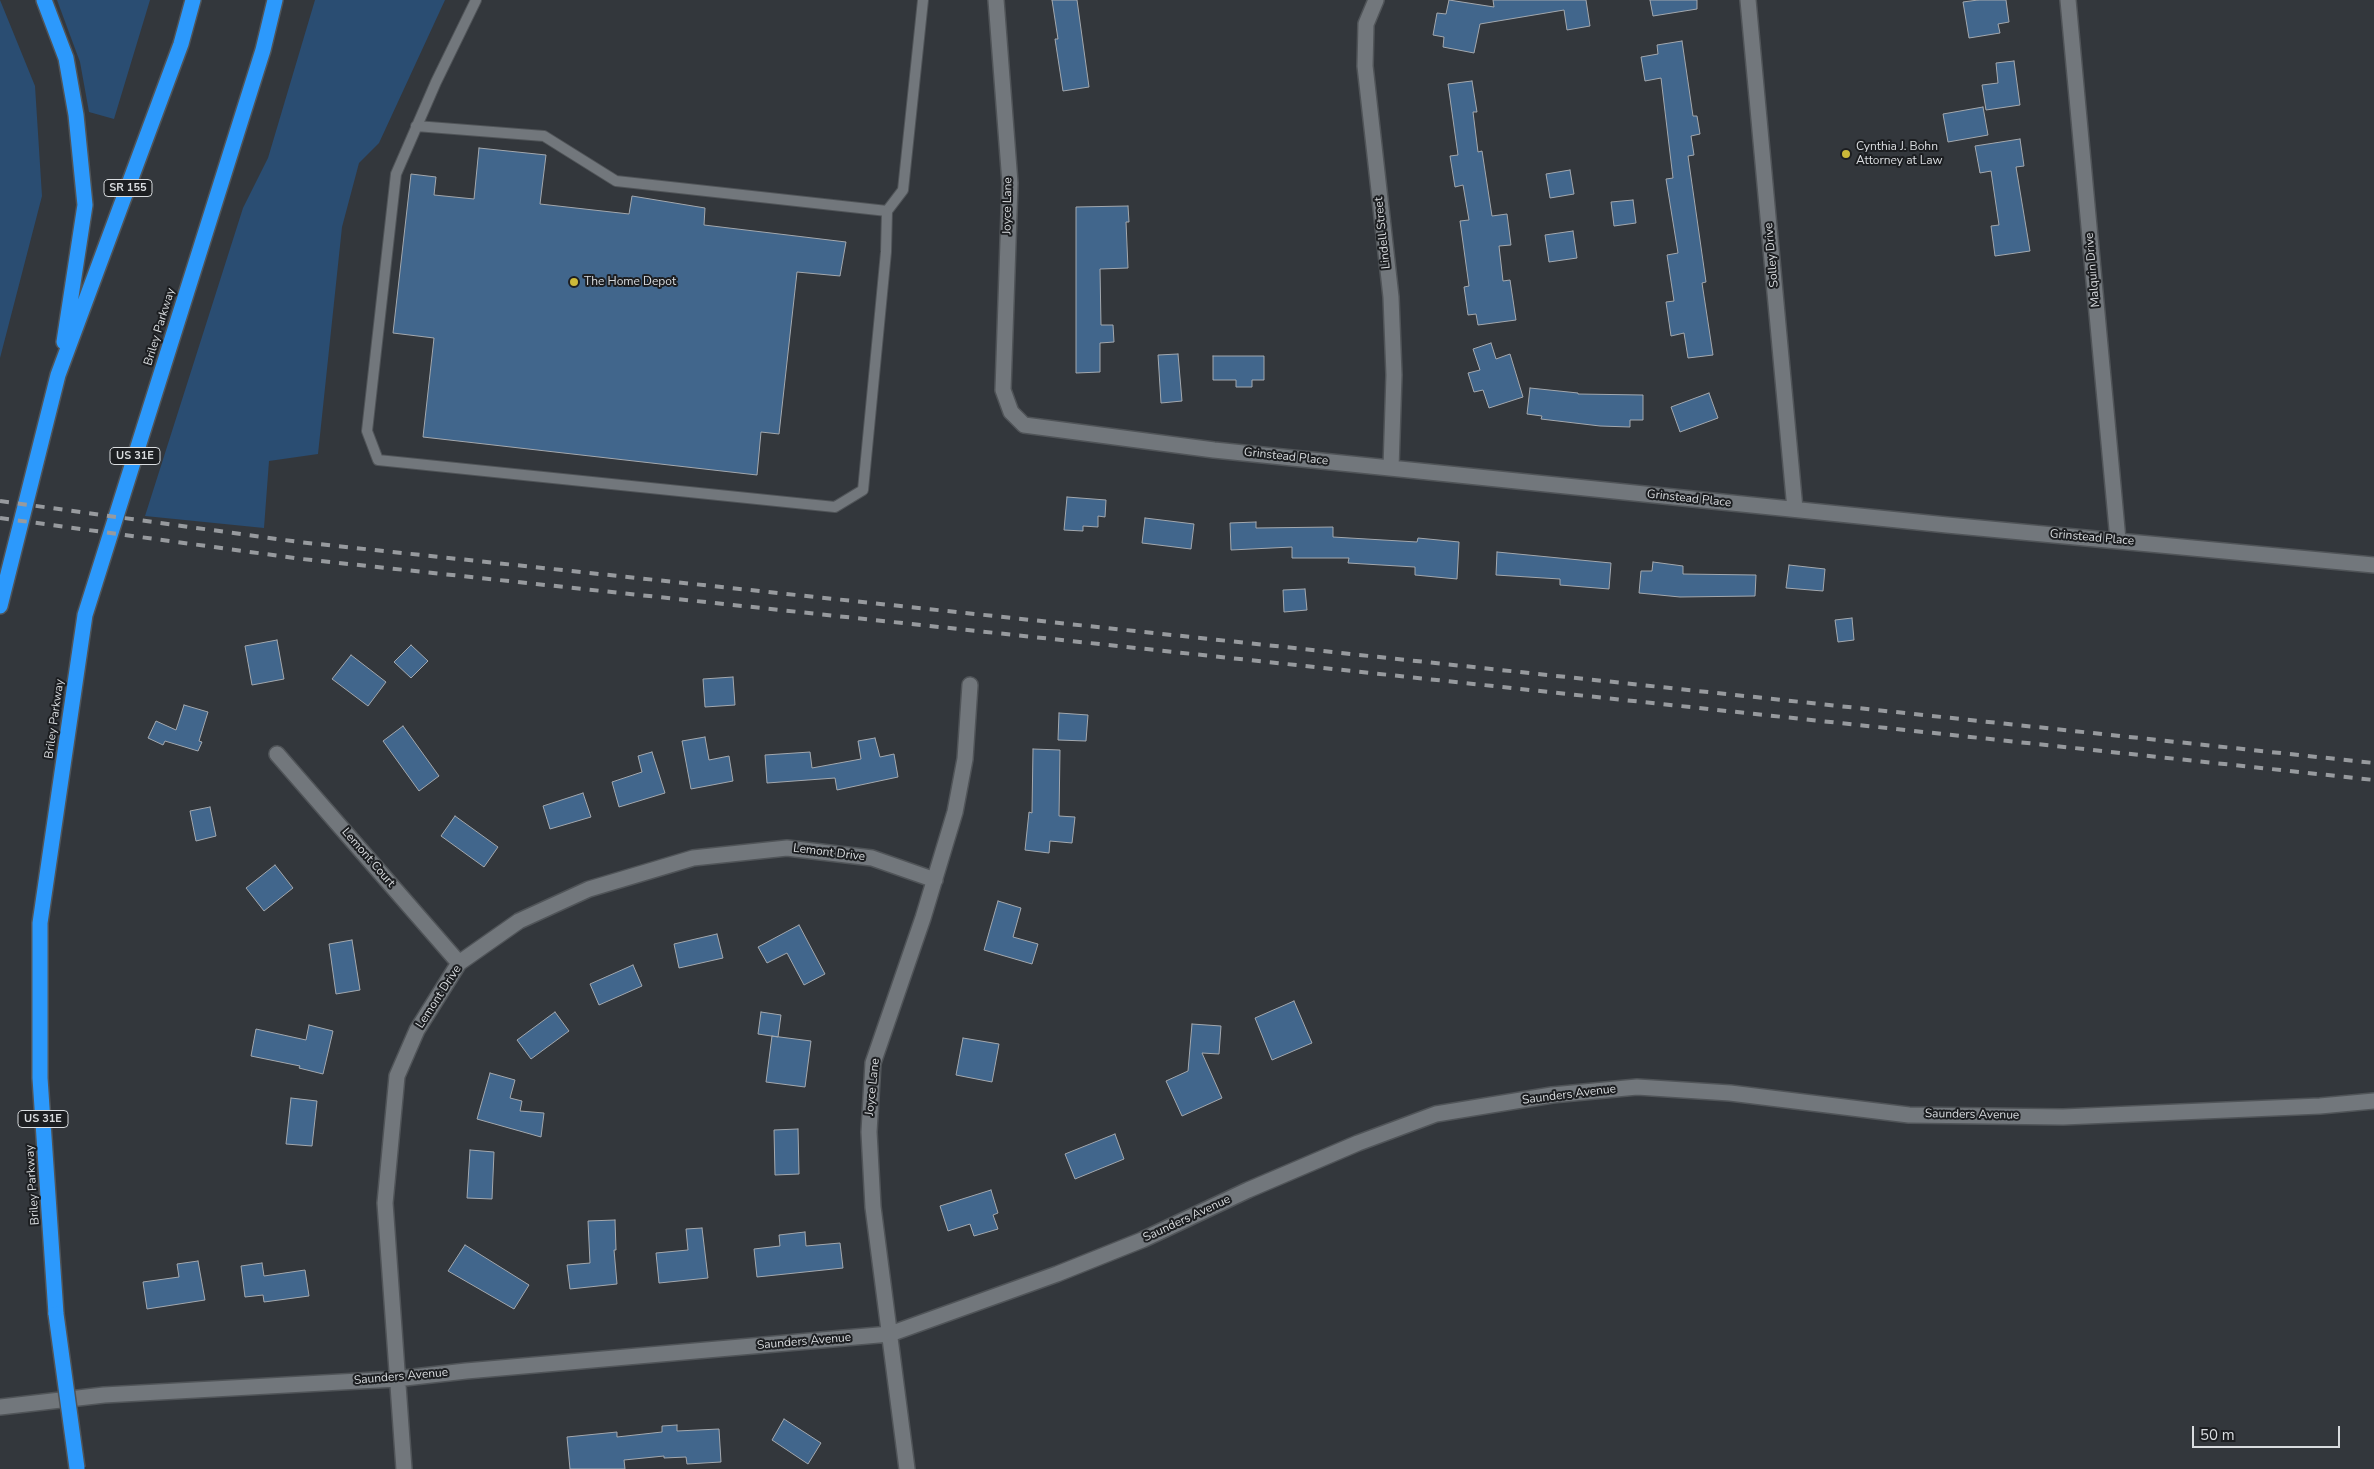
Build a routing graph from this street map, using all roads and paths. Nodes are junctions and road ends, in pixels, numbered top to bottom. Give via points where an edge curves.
1 (44, 0) edge
2 (193, 0) edge
3 (275, 0) edge
4 (476, 0) edge
5 (923, 0) edge
6 (996, 0) edge
7 (1376, 0) edge
8 (1748, 0) edge
9 (2068, 0) edge
10 (416, 126) junction
11 (888, 211) junction
12 (58, 375) junction
13 (1011, 412) joint
14 (1391, 468) junction
15 (1795, 510) junction
16 (2118, 540) junction
17 (2374, 565) edge
18 (0, 606) edge
19 (970, 685) dead end
20 (277, 754) dead end
21 (935, 880) junction
22 (460, 963) junction
23 (2374, 1101) edge
24 (890, 1334) junction
25 (396, 1380) junction
26 (0, 1407) edge
27 (77, 1469) edge
28 (404, 1469) edge
29 (907, 1469) edge

1 - 12 highway via 66,58 76,115 85,205
2 - 12 highway, SR 155 via 181,44
3 - 27 highway, Briley Parkway / US 31E, bridge via 263,50 86,615 40,923 40,1078 56,1314
4 - 10 lane
5 - 11 lane via 904,190
6 - 13 street, Joyce Lane via 1010,183 1003,390
7 - 14 street, Lindell Street via 1366,24 1365,66 1391,297 1394,375
8 - 15 street, Solley Drive
9 - 16 street, Malquin Drive
10 - 11 lane via 544,136 616,181
10 - 11 lane via 396,174 367,431 378,460 835,507 863,490
12 - 18 highway
13 - 14 street, Grinstead Place via 1024,425 1214,450
14 - 15 street, Grinstead Place
15 - 16 street, Grinstead Place
16 - 17 street, Grinstead Place
19 - 21 street, Joyce Lane via 964,759 955,812
20 - 22 street, Lemont Court
21 - 22 street, Lemont Drive via 872,858 787,848 693,858 589,889 518,922
21 - 24 street, Joyce Lane via 873,1063 870,1132 873,1207
22 - 25 street, Lemont Drive via 417,1030 397,1076 385,1203
23 - 24 street, Saunders Avenue via 2320,1106 2044,1116 1909,1115 1730,1093 1637,1087 1552,1095 1436,1114 1265,1182 1133,1244
24 - 25 street, Saunders Avenue
24 - 29 street, Joyce Lane
25 - 26 street, Saunders Avenue via 104,1395
25 - 28 street, Lemont Drive

